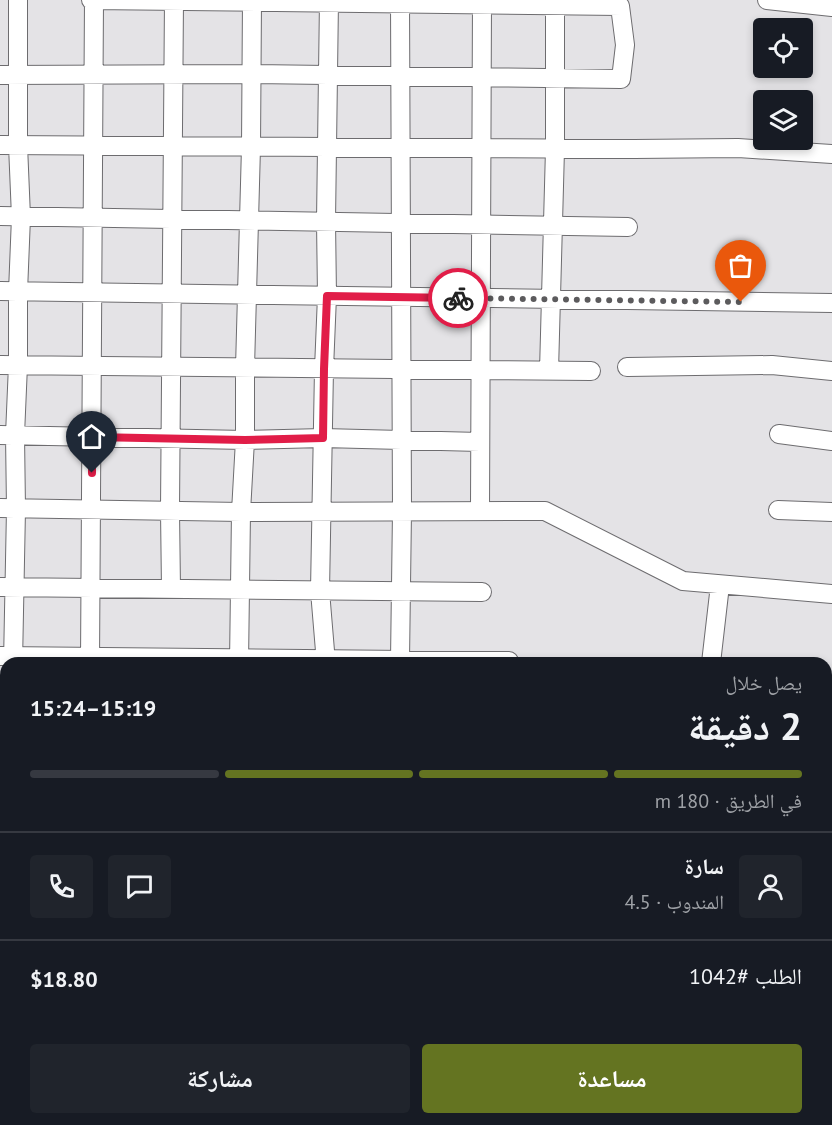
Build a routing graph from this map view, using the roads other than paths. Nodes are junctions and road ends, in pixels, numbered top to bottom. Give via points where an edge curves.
1 (18, 0) edge
2 (93, 0) edge
3 (174, 0) edge
4 (767, 0) edge
5 (252, 1) edge
6 (329, 2) edge
7 (400, 2) edge
8 (482, 2) edge
9 (555, 3) edge
10 (832, 7) edge
11 (94, 74) junction
12 (174, 74) junction
13 (251, 74) junction
14 (9, 75) edge
15 (328, 75) junction
16 (400, 76) junction
17 (482, 77) junction
18 (555, 79) junction
19 (9, 145) edge
20 (93, 146) junction
21 (173, 146) junction
22 (251, 147) junction
23 (326, 148) junction
24 (400, 148) junction
25 (481, 148) junction
26 (555, 149) junction
27 (832, 154) edge
28 (0, 216) edge
29 (21, 217) junction
30 (93, 218) junction
31 (173, 219) junction
32 (249, 220) junction
33 (326, 221) junction
34 (401, 223) junction
35 (481, 224) junction
36 (553, 225) junction
37 (628, 227) dead end
38 (9, 291) edge
39 (93, 292) junction
40 (172, 294) junction
41 (247, 295) junction
42 (327, 296) junction
43 (401, 297) junction
44 (481, 298) junction
45 (550, 300) junction
46 (832, 303) edge
47 (9, 365) edge
48 (92, 366) junction
49 (171, 367) junction
50 (627, 367) dead end
51 (245, 368) junction
52 (324, 369) junction
53 (401, 369) junction
54 (480, 370) junction
55 (549, 371) junction
56 (591, 371) dead end
57 (832, 371) edge
58 (779, 434) dead end
59 (7, 435) edge
60 (92, 437) junction
61 (323, 438) junction
62 (171, 439) junction
63 (245, 440) junction
64 (401, 440) junction
65 (832, 441) edge
66 (480, 442) junction
67 (8, 509) edge
68 (91, 510) junction
69 (778, 510) dead end
70 (480, 511) junction
71 (170, 512) junction
72 (241, 512) junction
73 (321, 512) junction
74 (402, 512) junction
75 (832, 512) edge
76 (720, 585) junction
77 (7, 587) edge
78 (91, 588) junction
79 (171, 589) junction
80 (240, 590) junction
81 (320, 591) junction
82 (401, 591) junction
83 (482, 592) dead end
84 (832, 594) edge
85 (9, 657) edge
86 (90, 657) edge
87 (239, 657) edge
88 (326, 657) edge
89 (400, 657) edge
90 (712, 657) edge

1 - 14 street
2 - 3 street
2 - 11 street
3 - 5 street
3 - 12 street
4 - 10 street
5 - 6 street
5 - 13 street
6 - 7 street
6 - 15 street
7 - 8 street
7 - 16 street
8 - 9 street
8 - 17 street
9 - 18 street
9 - 18 street via 620,6 625,45 621,79
11 - 12 street
11 - 14 street
11 - 20 street
12 - 13 street
12 - 21 street
13 - 15 street
13 - 22 street
14 - 19 street
15 - 16 street
15 - 23 street
16 - 17 street
16 - 24 street
17 - 18 street
17 - 25 street
18 - 26 street
19 - 20 street
19 - 29 street
20 - 21 street
20 - 30 street
21 - 22 street
21 - 31 street
22 - 23 street
22 - 32 street
23 - 24 street
23 - 33 street
24 - 25 street
24 - 34 street
25 - 26 street
25 - 35 street
26 - 27 street via 738,148
26 - 36 street
28 - 29 street
29 - 30 street
29 - 38 street
30 - 31 street
30 - 39 street
31 - 32 street
31 - 40 street
32 - 33 street
32 - 41 street
33 - 34 street
33 - 42 street
34 - 35 street
34 - 43 street
35 - 36 street
35 - 44 street
36 - 37 street
36 - 45 street
38 - 39 street
38 - 47 street
39 - 40 street
39 - 48 street
40 - 41 street
40 - 49 street
41 - 42 street
41 - 51 street
42 - 43 street
42 - 52 street
43 - 44 street
43 - 53 street
44 - 45 street
44 - 54 street
45 - 46 street
45 - 55 street
47 - 48 street
47 - 59 street
48 - 49 street
48 - 60 street
49 - 51 street
49 - 62 street
50 - 57 street via 772,365
51 - 52 street
51 - 63 street
52 - 53 street
52 - 61 street
53 - 54 street
53 - 64 street
54 - 55 street
54 - 66 street
55 - 56 street
58 - 65 street
59 - 60 street
59 - 67 street
60 - 62 street
60 - 68 street
61 - 63 street
61 - 64 street
61 - 73 street
62 - 63 street
62 - 71 street
63 - 72 street
64 - 66 street
64 - 74 street
66 - 70 street
67 - 68 street
67 - 77 street
68 - 71 street
68 - 78 street
69 - 75 street
70 - 74 street
70 - 76 street via 545,511 683,581
71 - 72 street
71 - 79 street
72 - 73 street
72 - 80 street
73 - 74 street
73 - 81 street
74 - 82 street
76 - 84 street
76 - 90 street
77 - 78 street
77 - 85 street
78 - 79 street
78 - 86 street
79 - 80 street
80 - 81 street
80 - 87 street
81 - 82 street
81 - 88 street
82 - 83 street
82 - 89 street

